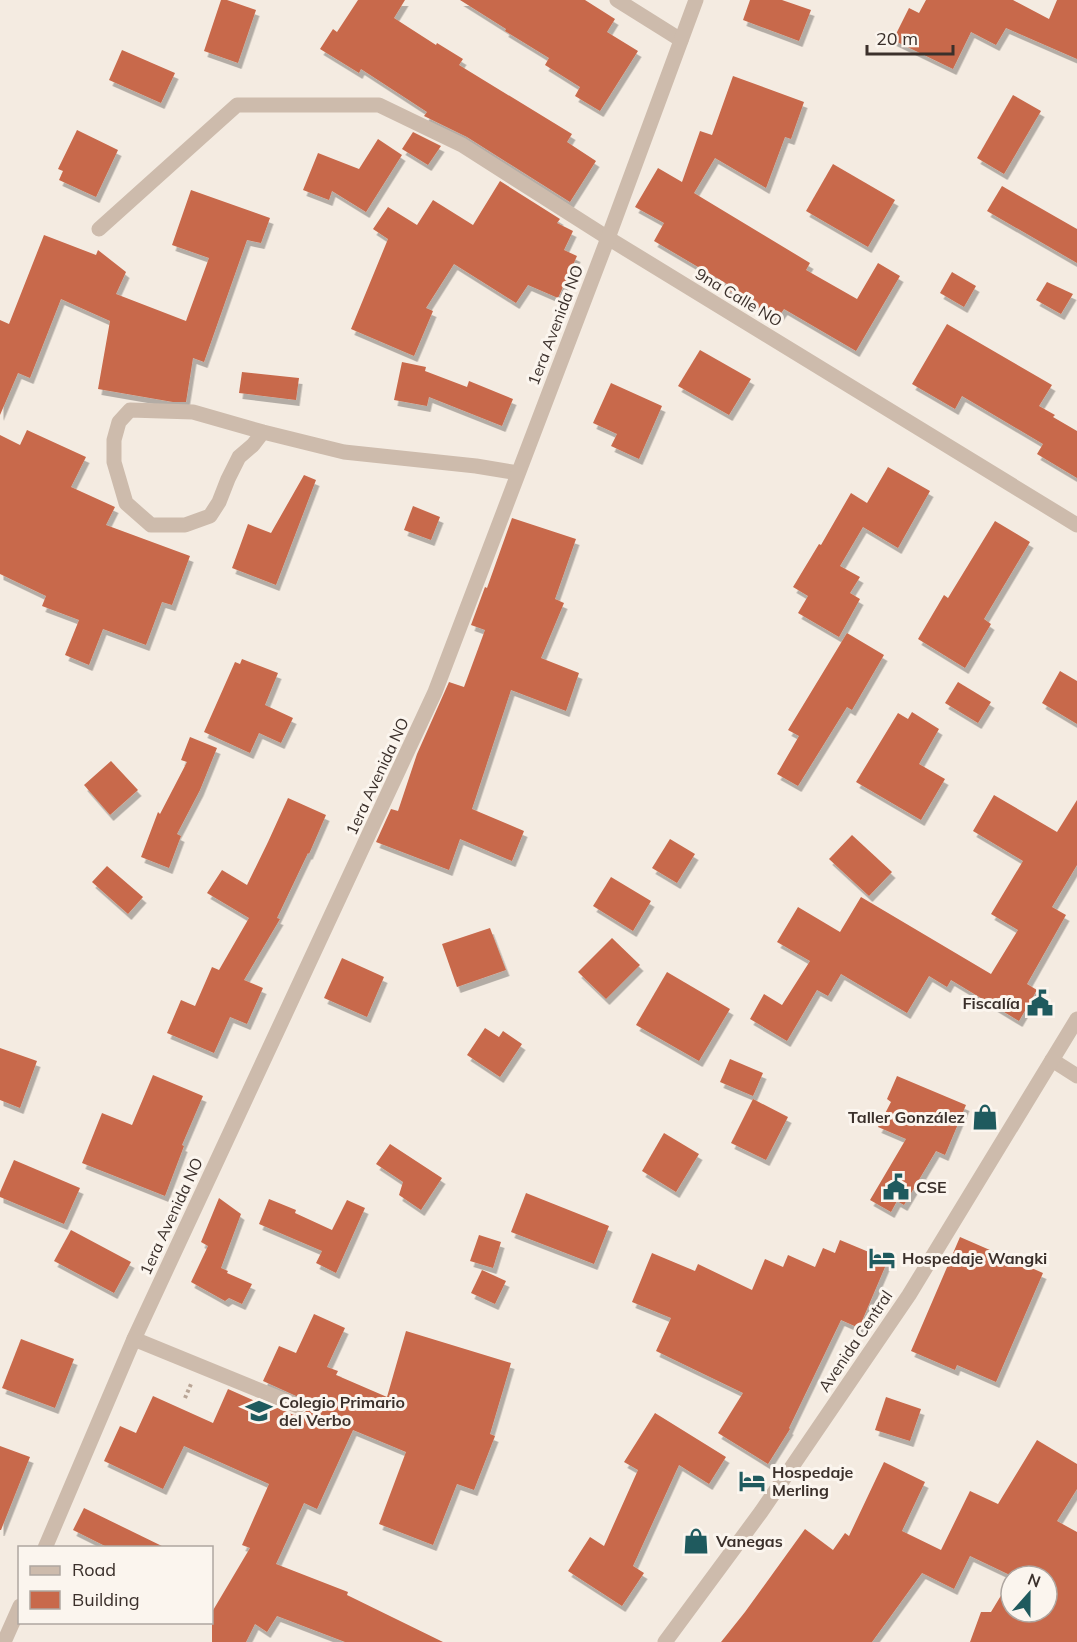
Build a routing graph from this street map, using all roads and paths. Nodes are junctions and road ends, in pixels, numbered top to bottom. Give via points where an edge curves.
1 (617, 0) edge
2 (696, 0) edge
3 (681, 40) junction
4 (99, 229) dead end
5 (608, 238) junction
6 (263, 432) junction
7 (518, 474) junction
8 (1077, 525) edge
9 (1077, 1019) edge
10 (1052, 1060) junction
11 (1077, 1076) edge
12 (134, 1339) junction
13 (298, 1406) dead end
14 (46, 1546) edge
15 (18, 1610) edge
16 (4, 1642) edge
17 (665, 1642) edge

1 - 3 street
2 - 3 street, 1era Avenida NO
3 - 5 street, 1era Avenida NO
4 - 5 street, 9na Calle NO via 237,105 379,105 462,145
5 - 7 street, 1era Avenida NO
5 - 8 street, 9na Calle NO
6 - 6 street via 193,412 130,410 119,422 114,440 114,462 126,503 151,525 186,525 210,516 239,457
6 - 7 street via 344,452
7 - 12 street, 1era Avenida NO via 435,692
9 - 10 street, Avenida Central
10 - 11 street
10 - 17 street, Avenida Central via 909,1295 761,1512
12 - 13 street
12 - 14 street, 1era Avenida NO
15 - 16 street

